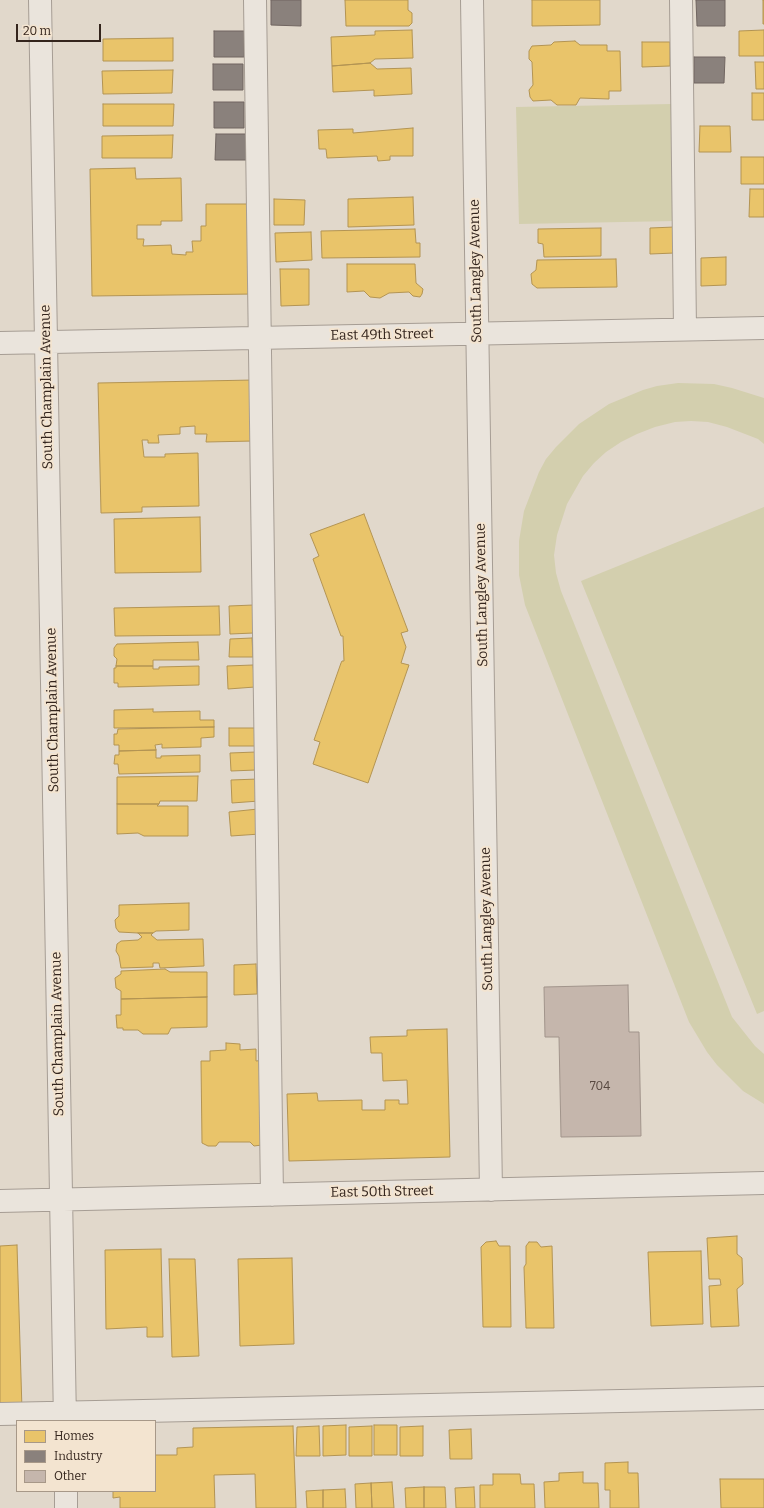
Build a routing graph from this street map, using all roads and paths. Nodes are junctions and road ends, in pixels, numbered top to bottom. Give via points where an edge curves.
1 (40, 0) edge
2 (255, 0) edge
3 (472, 0) edge
4 (680, 0) edge
5 (764, 328) edge
6 (685, 329) junction
7 (478, 333) junction
8 (260, 337) junction
9 (46, 342) junction
10 (0, 343) edge
11 (764, 1183) edge
12 (492, 1190) junction
13 (272, 1195) junction
14 (61, 1200) junction
15 (0, 1201) edge
16 (764, 1398) edge
17 (0, 1414) edge
18 (65, 1417) edge
19 (66, 1492) edge
20 (66, 1508) edge

1 - 9 street, South Champlain Avenue
2 - 8 street
3 - 7 street, South Langley Avenue
4 - 6 street
5 - 6 street, East 49th Street
6 - 7 street, East 49th Street
7 - 8 street, East 49th Street
7 - 12 street, South Langley Avenue
8 - 9 street, East 49th Street
8 - 13 street
9 - 10 street, East 49th Street
9 - 14 street, South Champlain Avenue
11 - 12 street, East 50th Street
12 - 13 street, East 50th Street
13 - 14 street, East 50th Street
14 - 15 street, East 50th Street
14 - 18 street, South Champlain Avenue
16 - 18 street
17 - 18 street
19 - 20 street

